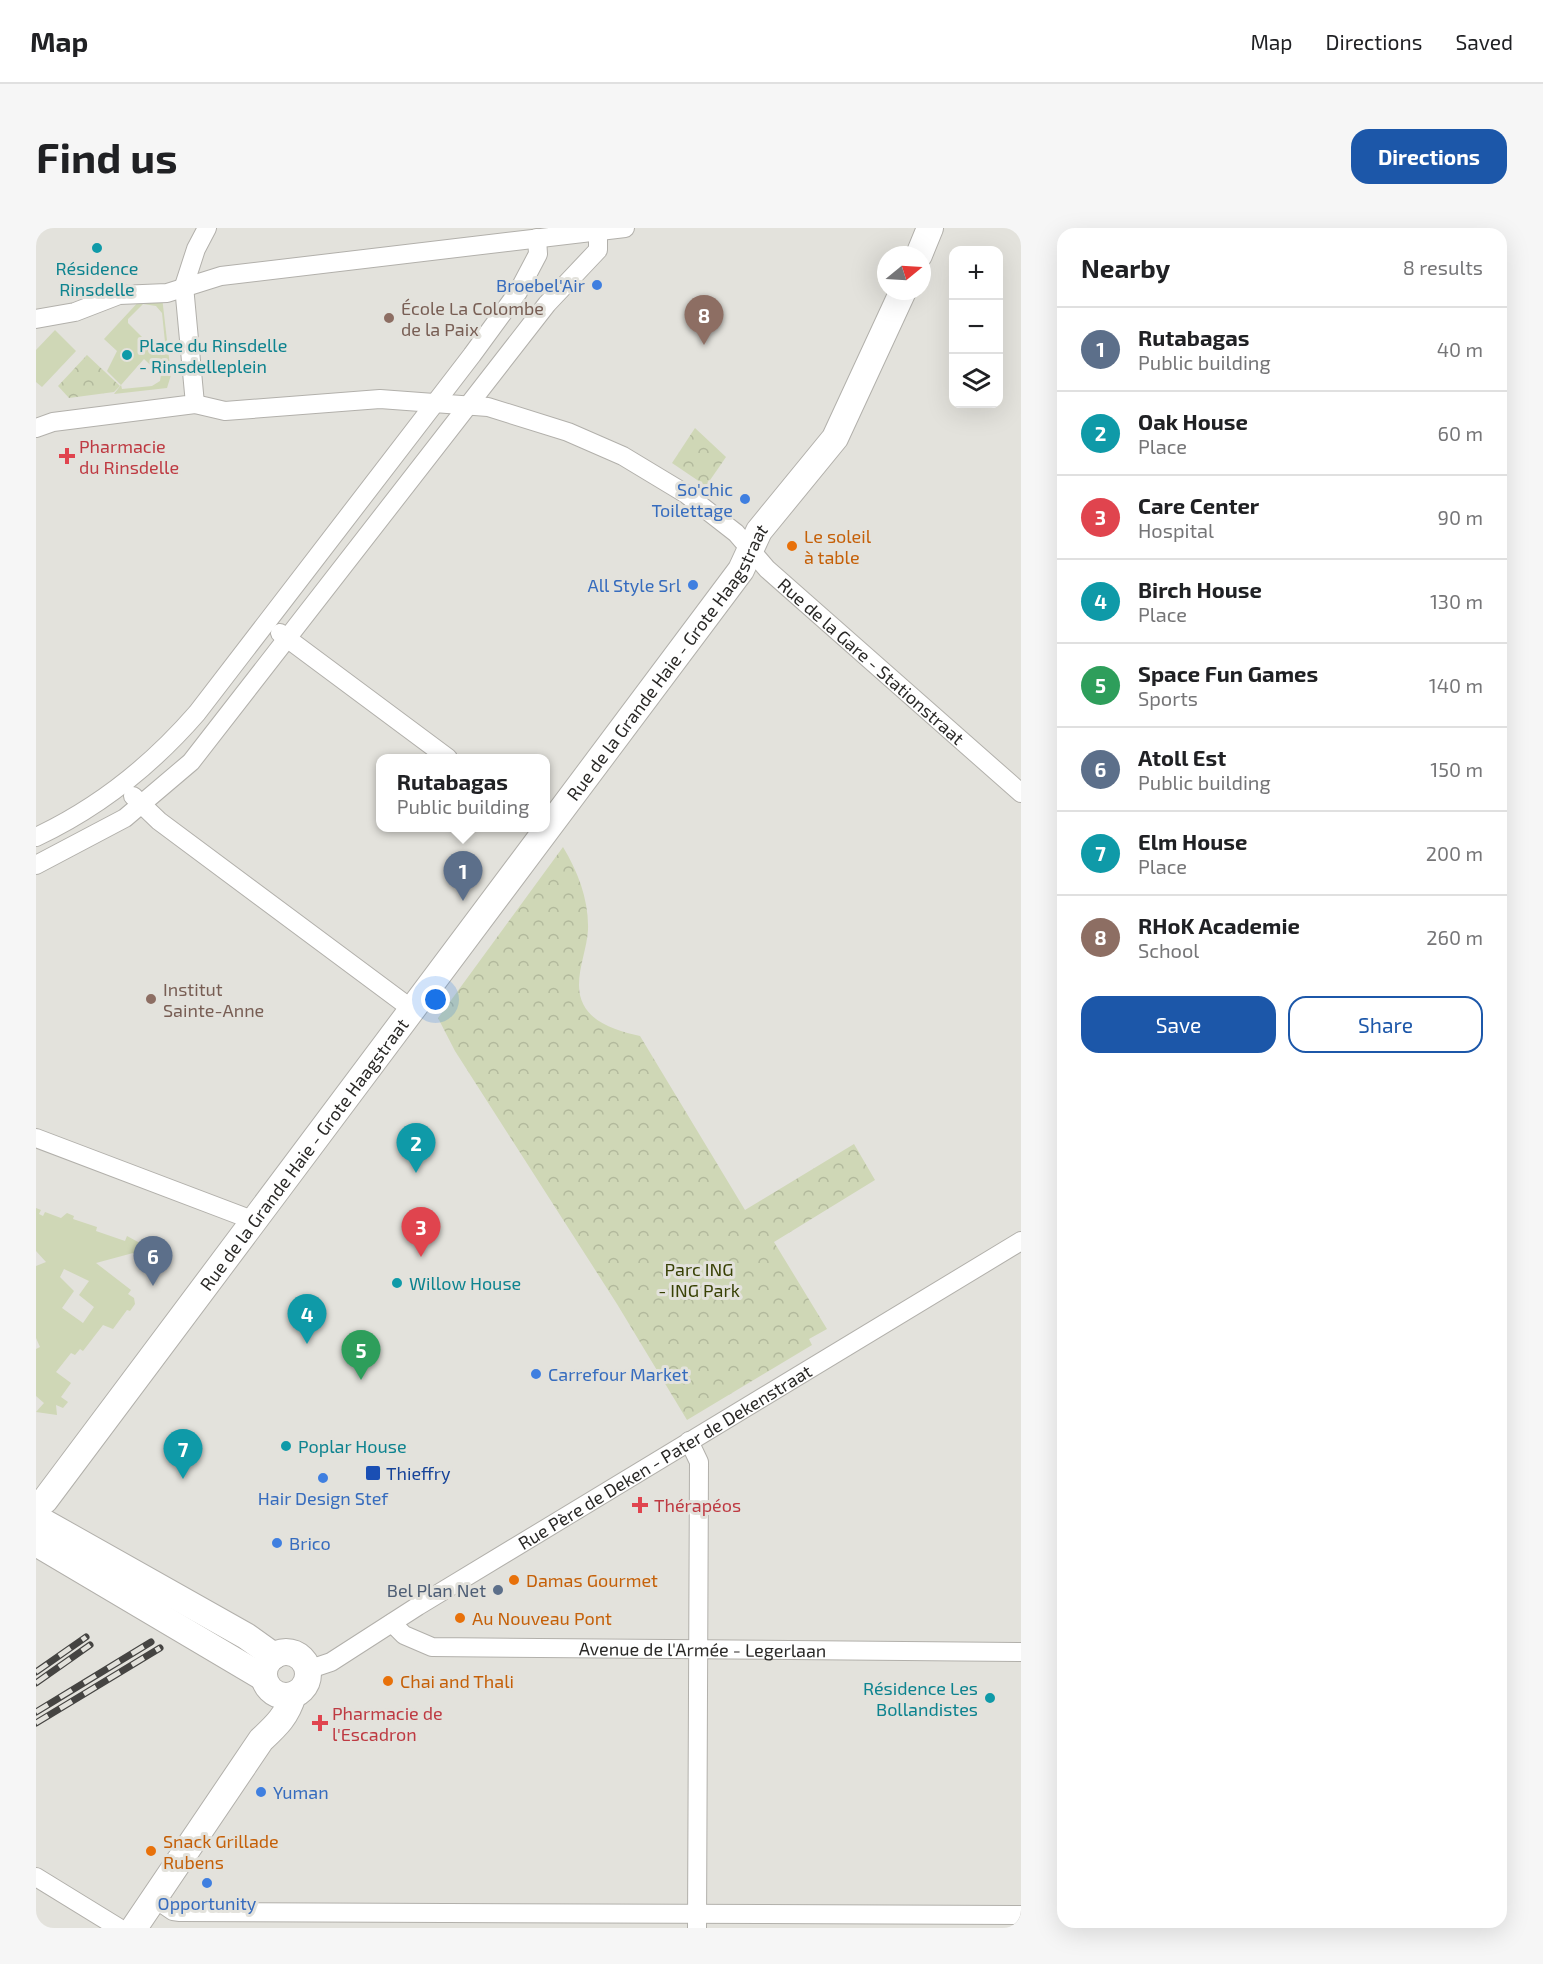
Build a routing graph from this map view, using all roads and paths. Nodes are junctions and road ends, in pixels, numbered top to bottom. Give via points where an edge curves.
1 (207, 228) edge
2 (625, 228) edge
3 (930, 228) edge
4 (598, 231) junction
5 (537, 238) junction
6 (923, 246) edge
7 (184, 286) junction
8 (899, 300) edge
9 (36, 319) edge
10 (434, 403) junction
11 (195, 404) junction
12 (468, 406) junction
13 (36, 428) edge
14 (751, 550) junction
15 (267, 622) junction
16 (287, 639) junction
17 (441, 754) edge
18 (123, 786) junction
19 (1021, 793) edge
20 (141, 805) junction
21 (550, 820) edge
22 (541, 832) edge
23 (36, 837) edge
24 (36, 865) edge
25 (413, 1010) junction
26 (36, 1138) edge
27 (255, 1221) junction
28 (1021, 1241) edge
29 (689, 1441) junction
30 (37, 1522) edge
31 (124, 1566) junction
32 (95, 1579) junction
33 (392, 1623) junction
34 (697, 1649) junction
35 (1021, 1652) edge
36 (308, 1670) junction
37 (275, 1680) junction
38 (36, 1877) edge
39 (154, 1898) junction
40 (1021, 1915) edge
41 (697, 1921) edge
42 (119, 1928) edge
43 (134, 1928) edge

1 - 7 street
2 - 4 street
3 - 6 street
4 - 5 street
4 - 12 street via 598,250 547,303
5 - 7 street via 221,276
5 - 10 street via 535,261 518,292
7 - 9 street via 167,292 119,295 66,314
7 - 11 street
8 - 14 street, Rue de la Grande Haie - Grote Haagstraat via 835,438 759,531
10 - 11 street, Rue de la Gare - Stationstraat via 380,399 225,411
10 - 12 street, Rue de la Gare - Stationstraat
10 - 15 street
11 - 13 street via 53,422
12 - 14 street, Rue de la Gare - Stationstraat via 488,407 568,432 623,456 686,494 736,533
12 - 16 street
14 - 19 street, Rue de la Gare - Stationstraat via 767,569
14 - 21 street, Rue de la Grande Haie - Grote Haagstraat via 741,570
15 - 16 street
15 - 18 street via 179,734
16 - 17 street
16 - 20 street via 191,762
18 - 20 street
18 - 23 street
20 - 24 street via 94,837
20 - 25 street
22 - 25 street, Rue de la Grande Haie - Grote Haagstraat
25 - 27 street, Rue de la Grande Haie - Grote Haagstraat
26 - 27 street
27 - 30 street, Rue de la Grande Haie - Grote Haagstraat via 45,1500
28 - 29 street, Rue Père de Deken - Pater de Dekenstraat
29 - 33 street, Rue Père de Deken - Pater de Dekenstraat
29 - 34 street via 699,1462
30 - 31 street
30 - 32 street
31 - 32 street
31 - 37 street via 246,1636
32 - 37 street
33 - 34 street, Avenue de l'Armée - Legerlaan via 404,1635 432,1647
33 - 36 street, Rue Père de Deken - Pater de Dekenstraat via 331,1662
34 - 35 street, Avenue de l'Armée - Legerlaan
34 - 41 street
36 - 37 street via 303,1688
36 - 37 street via 298,1656 290,1653
37 - 39 street via 261,1740
38 - 42 street
39 - 41 street via 180,1912
39 - 43 street
40 - 41 street

